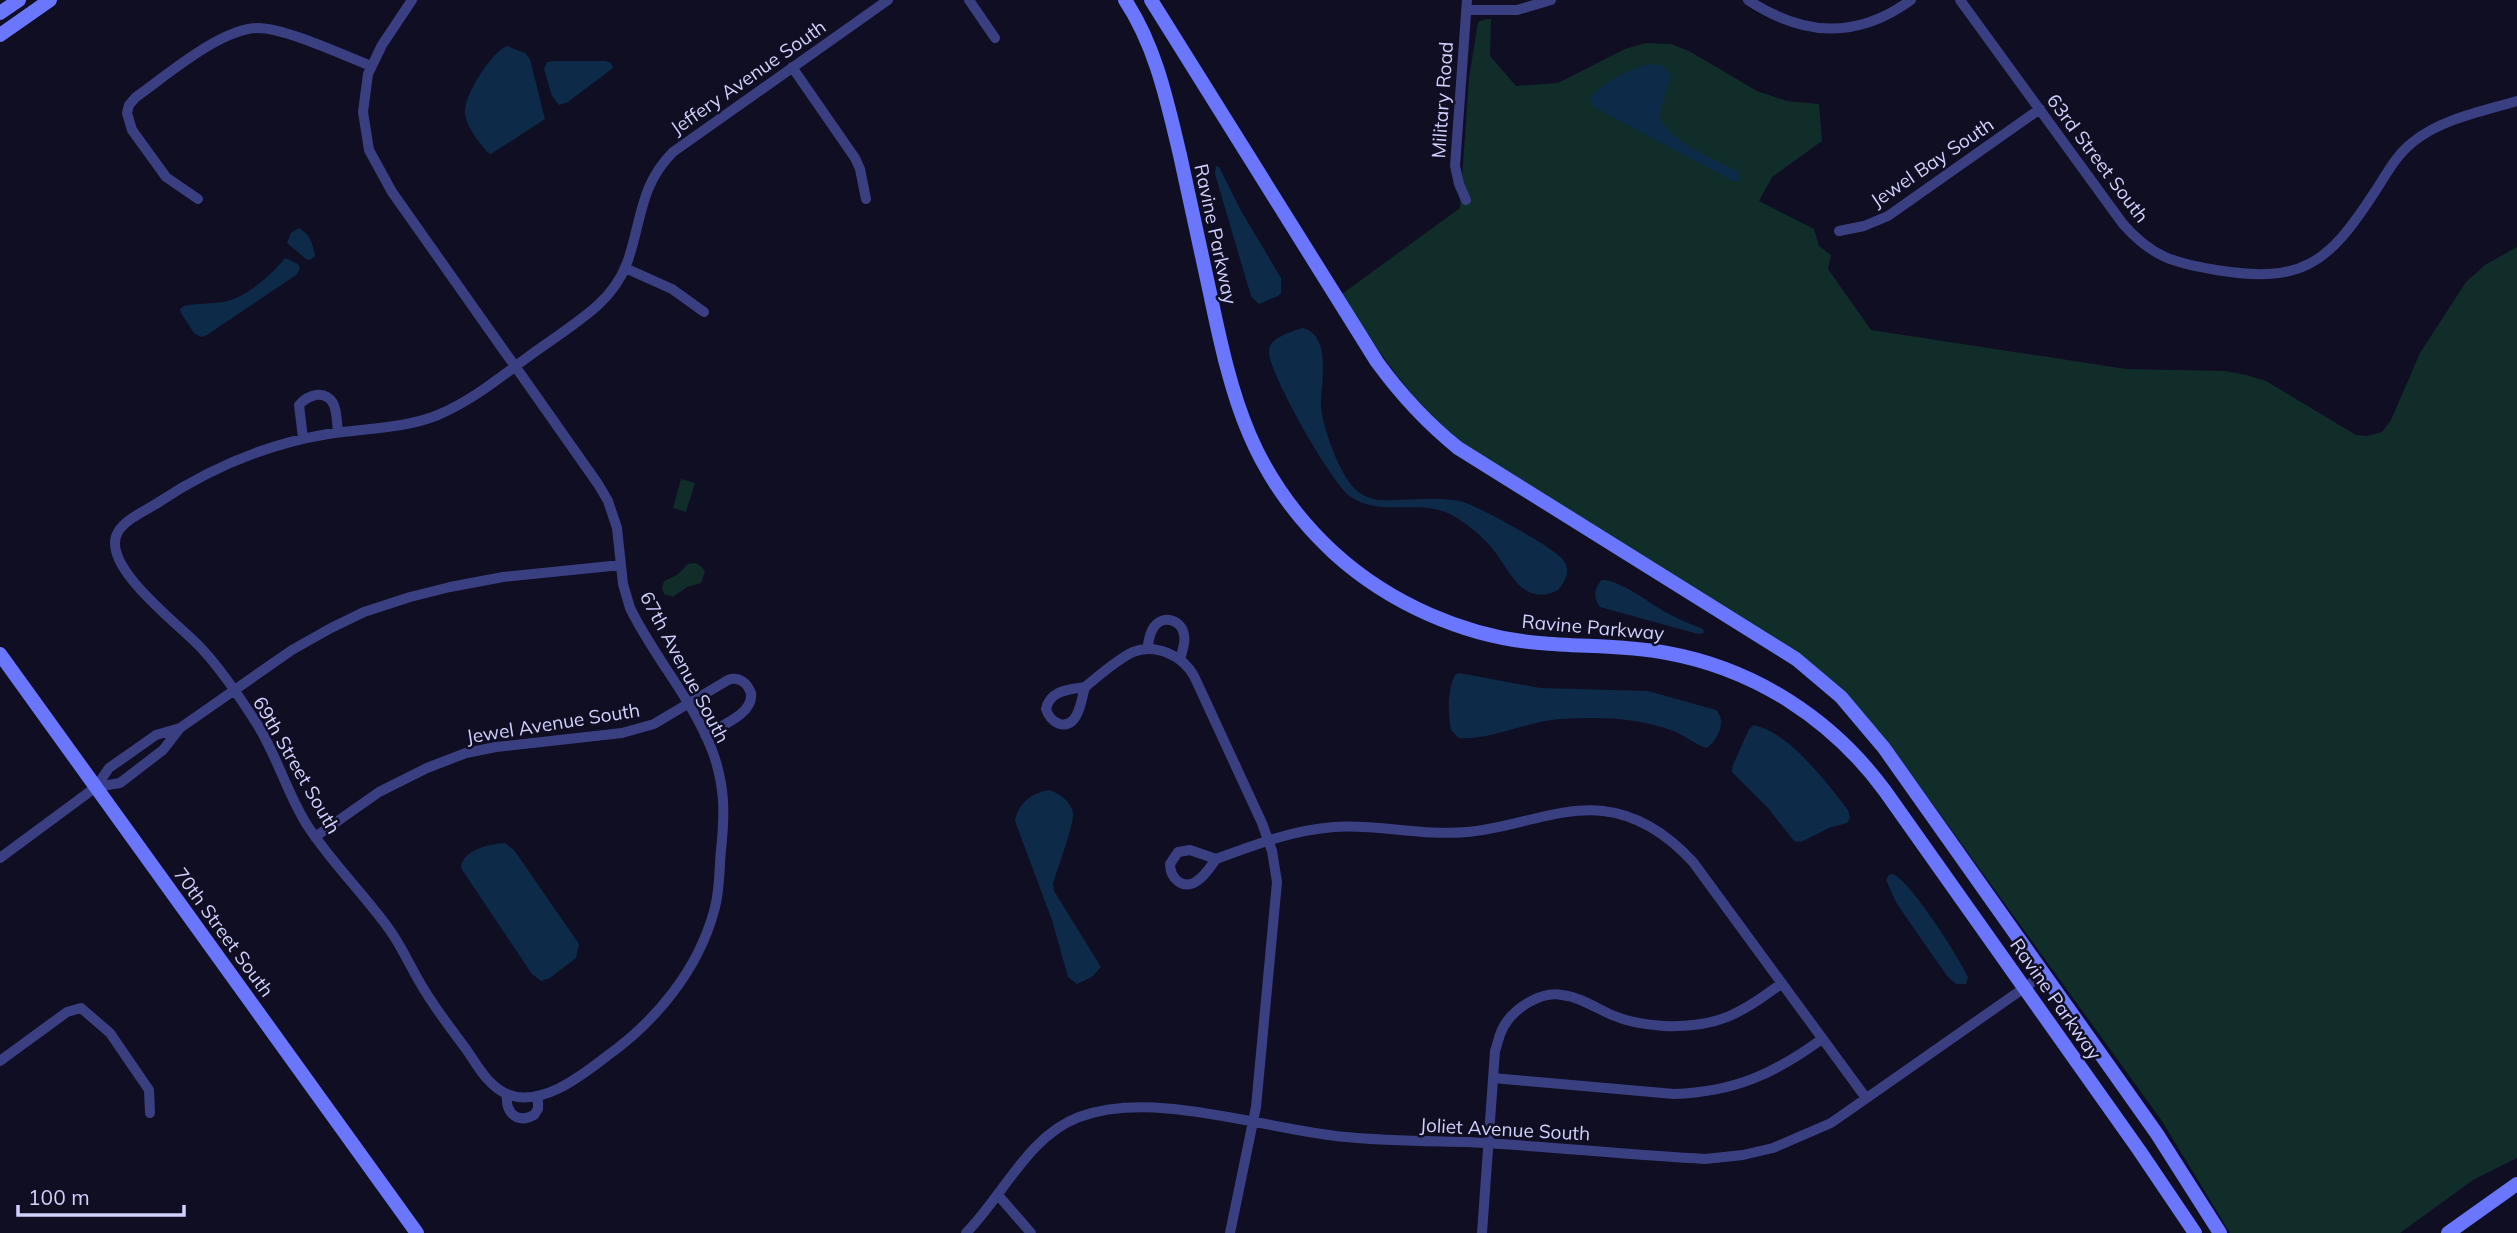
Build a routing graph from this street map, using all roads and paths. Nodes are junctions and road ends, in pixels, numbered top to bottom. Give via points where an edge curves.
1 (19, 0) edge
2 (50, 0) edge
3 (412, 0) edge
4 (888, 0) edge
5 (969, 0) edge
6 (1125, 0) edge
7 (1151, 0) edge
8 (1551, 0) edge
9 (1748, 0) edge
10 (1911, 0) edge
11 (1960, 0) edge
12 (1466, 5) edge
13 (0, 13) edge
14 (0, 35) edge
15 (996, 38) dead end
16 (371, 66) junction
17 (792, 67) junction
18 (2517, 101) edge
19 (2040, 109) junction
20 (198, 199) dead end
21 (866, 199) dead end
22 (1466, 200) dead end
23 (1839, 231) dead end
24 (625, 268) junction
25 (704, 312) dead end
26 (515, 366) junction
27 (338, 432) junction
28 (303, 438) junction
29 (115, 542) joint
30 (621, 565) junction
31 (1147, 649) junction
32 (0, 654) edge
33 (1180, 659) junction
34 (1084, 687) dead end
35 (233, 690) junction
36 (687, 704) junction
37 (180, 728) junction
38 (705, 734) junction
39 (96, 787) junction
40 (315, 836) junction
41 (1269, 841) junction
42 (0, 858) edge
43 (1216, 859) junction
44 (2043, 974) junction
45 (1782, 983) junction
46 (2024, 986) junction
47 (1822, 1038) junction
48 (0, 1061) edge
49 (1493, 1078) junction
50 (507, 1094) junction
51 (538, 1097) junction
52 (1866, 1098) junction
53 (150, 1113) dead end
54 (1254, 1122) junction
55 (1488, 1144) junction
56 (2517, 1184) edge
57 (998, 1195) junction
58 (417, 1233) edge
59 (966, 1233) edge
60 (1031, 1233) edge
61 (1230, 1233) edge
62 (1482, 1233) edge
63 (2195, 1233) edge
64 (2220, 1233) edge
65 (2448, 1233) edge

1 - 13 street
2 - 14 street
3 - 16 street, 67th Avenue South
4 - 17 street, Jeffery Avenue South
5 - 15 street
6 - 46 street, Ravine Parkway via 1147,40 1164,86 1237,408 1268,472 1306,525 1373,583 1443,620 1516,640 1688,657 1728,670 1786,699 1831,732 1871,773
7 - 44 street, Ravine Parkway via 1402,395 1458,448 1778,648 1829,685 1884,748
8 - 12 street via 1517,10
9 - 10 street via 1781,19 1822,29 1865,24
11 - 19 street, 63rd Street South
12 - 22 street, Military Road via 1455,166
16 - 20 street via 277,31 248,29 222,38 136,97 127,113 132,131 166,177
16 - 26 street, 67th Avenue South via 363,112 374,163
17 - 21 street via 855,158
17 - 24 street, Jeffery Avenue South via 666,159 645,194
18 - 19 street, 63rd Street South via 2453,121 2418,138 2397,158 2339,241 2303,268 2283,274 2227,272 2161,257 2123,224
19 - 23 street, Jewel Bay South via 1888,216
24 - 25 street via 677,292
24 - 26 street, Jeffery Avenue South via 595,308
26 - 27 street, Jeffery Avenue South via 455,407 430,418
26 - 30 street, 67th Avenue South via 603,492 615,519
27 - 28 street, Jeffery Avenue South
27 - 28 street via 333,404 315,394 299,405
28 - 29 street, Jeffery Avenue South via 265,448 179,488 119,528
29 - 35 street, 69th Street South via 116,556 129,575 206,653
30 - 35 street via 503,578 410,597 331,628
30 - 36 street, 67th Avenue South via 634,616
31 - 33 street
31 - 33 street via 1153,628 1170,620 1181,626 1184,635
31 - 34 street via 1129,655
32 - 39 street, 70th Street South
33 - 41 street via 1194,676
35 - 37 street
35 - 40 street, 69th Street South via 261,731
36 - 38 street, 67th Avenue South
36 - 38 street, Jewel Avenue South via 731,679 743,681 750,690 748,707
36 - 40 street, Jewel Avenue South via 653,724 622,733 467,753 379,792
37 - 39 street via 156,735 109,768
37 - 39 street via 163,750 120,783
38 - 51 street, 67th Avenue South via 720,775 725,810 715,909 700,946 683,981 629,1041
39 - 42 street
39 - 58 street, 70th Street South
40 - 50 street, 69th Street South via 394,936 427,995 490,1082
41 - 43 street
41 - 45 street via 1335,827 1466,832 1580,811 1623,815 1667,836 1693,862
41 - 54 street via 1277,892
43 - 43 street via 1182,851 1173,858 1170,871 1180,883 1193,884
44 - 46 street, Joliet Avenue South
44 - 64 street, Ravine Parkway via 2157,1134
45 - 47 street
45 - 49 street via 1730,1017 1683,1026 1635,1022 1575,998 1548,995 1520,1009 1505,1023 1495,1051
46 - 52 street, Joliet Avenue South
46 - 63 street, Ravine Parkway
47 - 49 street via 1762,1076 1693,1093
47 - 52 street
48 - 53 street via 67,1012 81,1009 110,1032 149,1090
49 - 55 street
50 - 51 street
50 - 51 street, 67th Avenue South via 508,1110 518,1118 534,1115
52 - 55 street, Joliet Avenue South via 1831,1124 1803,1137 1742,1155 1692,1158
54 - 55 street, Joliet Avenue South via 1342,1137
54 - 57 street, Joliet Avenue South via 1117,1106 1077,1117 1044,1139
54 - 61 street
55 - 62 street
56 - 65 street
57 - 59 street, Joliet Avenue South
57 - 60 street

